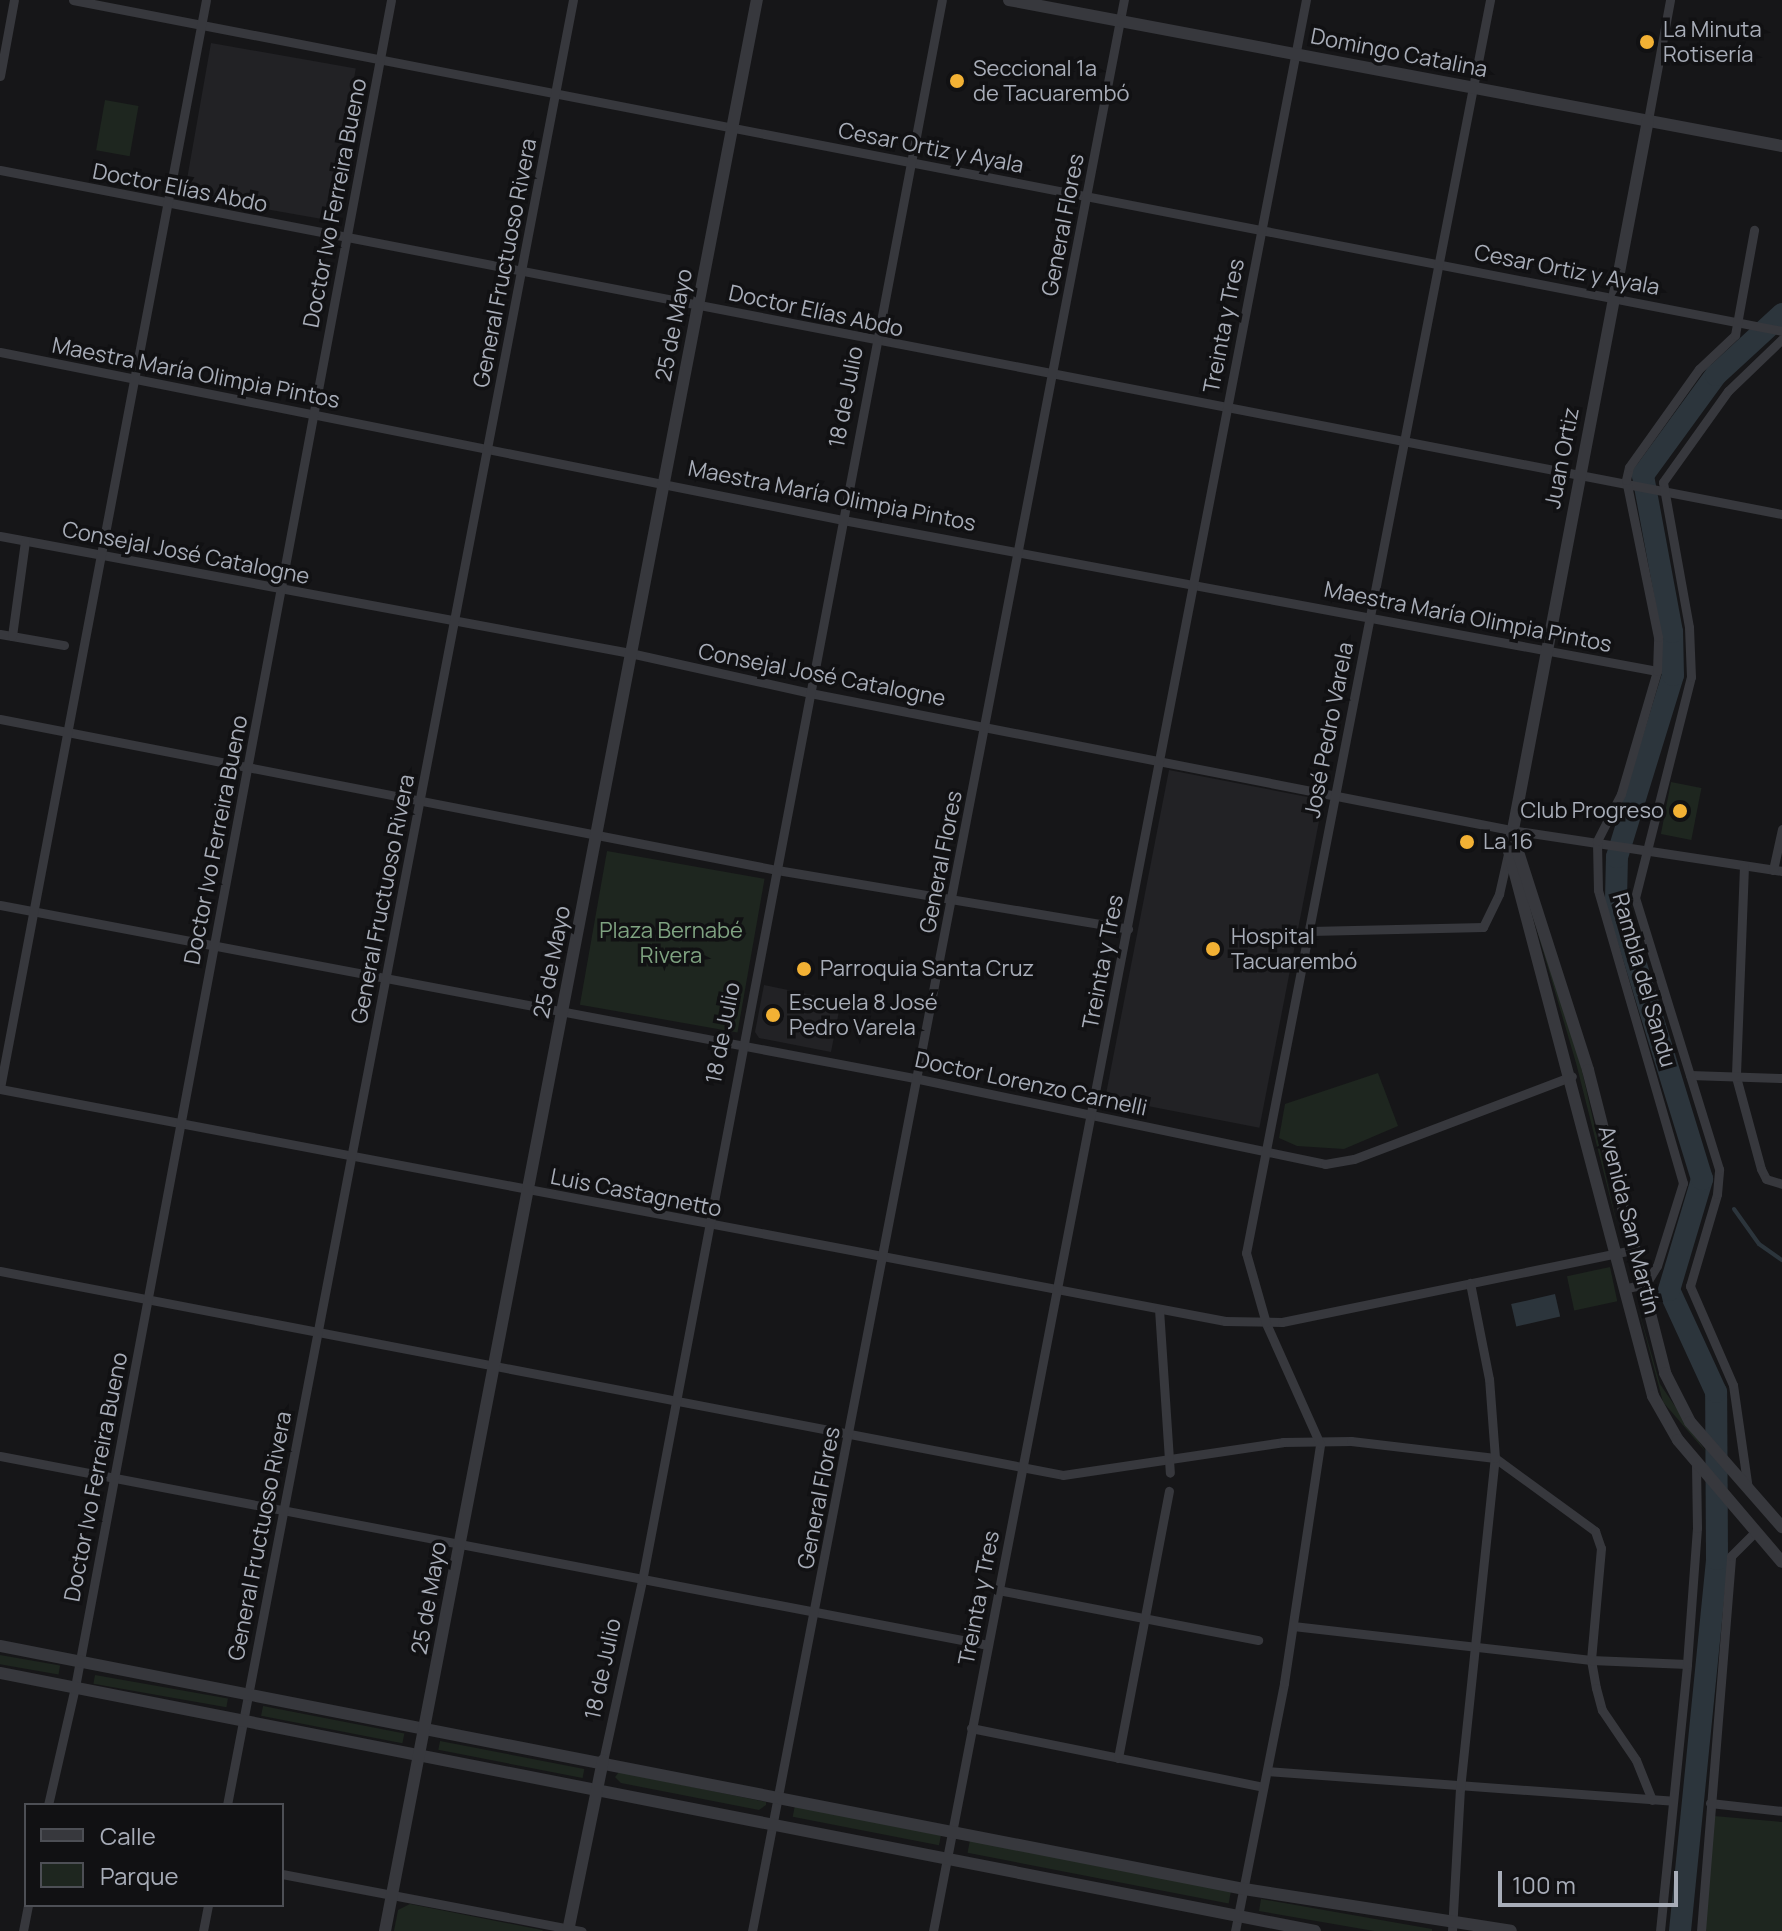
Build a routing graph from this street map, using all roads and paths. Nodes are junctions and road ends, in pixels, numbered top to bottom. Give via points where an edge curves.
1 (14, 0) edge
2 (73, 0) edge
3 (206, 0) edge
4 (391, 0) edge
5 (573, 0) edge
6 (757, 0) edge
7 (942, 0) edge
8 (1009, 0) edge
9 (1124, 0) edge
10 (1306, 0) edge
11 (1490, 0) edge
12 (1670, 0) edge
13 (1119, 21) junction
14 (201, 25) junction
15 (1296, 53) junction
16 (380, 61) junction
17 (0, 76) edge
18 (1473, 88) junction
19 (555, 94) junction
20 (1648, 120) junction
21 (733, 129) junction
22 (1782, 146) edge
23 (912, 161) junction
24 (0, 170) edge
25 (1086, 198) junction
26 (167, 206) junction
27 (1754, 230) dead end
28 (1261, 231) junction
29 (347, 236) junction
30 (1437, 264) junction
31 (522, 268) junction
32 (1613, 298) junction
33 (699, 304) junction
34 (1736, 320) junction
35 (1782, 331) edge
36 (1782, 339) edge
37 (877, 343) junction
38 (0, 352) edge
39 (1053, 373) junction
40 (133, 378) junction
41 (1227, 407) junction
42 (312, 416) junction
43 (1403, 439) junction
44 (488, 446) junction
45 (1579, 472) junction
46 (664, 481) junction
47 (1632, 482) junction
48 (1659, 489) junction
49 (1782, 514) edge
50 (843, 520) junction
51 (0, 536) edge
52 (25, 541) junction
53 (1019, 549) junction
54 (101, 555) junction
55 (1194, 583) junction
56 (281, 590) junction
57 (1369, 616) junction
58 (454, 622) junction
59 (0, 634) edge
60 (12, 636) junction
61 (64, 645) dead end
62 (1544, 649) junction
63 (630, 653) junction
64 (1657, 671) junction
65 (810, 693) junction
66 (0, 719) edge
67 (985, 726) junction
68 (68, 732) junction
69 (1161, 760) junction
70 (249, 767) junction
71 (1335, 793) junction
72 (421, 799) junction
73 (1782, 829) edge
74 (1511, 830) junction
75 (597, 833) junction
76 (1600, 842) junction
77 (1642, 848) junction
78 (1509, 851) junction
79 (1744, 866) junction
80 (777, 870) junction
81 (1778, 871) edge
82 (953, 899) junction
83 (0, 905) edge
84 (34, 911) junction
85 (1128, 929) junction
86 (1310, 931) junction
87 (214, 948) junction
88 (385, 981) junction
89 (563, 1015) junction
90 (740, 1048) junction
91 (1690, 1075) junction
92 (1572, 1076) junction
93 (1736, 1077) junction
94 (1782, 1078) edge
95 (919, 1079) junction
96 (0, 1088) edge
97 (1092, 1115) junction
98 (181, 1124) junction
99 (1266, 1152) junction
100 (351, 1157) junction
101 (1782, 1184) edge
102 (527, 1192) junction
103 (710, 1225) junction
104 (1637, 1249) junction
105 (1618, 1254) junction
106 (884, 1258) junction
107 (0, 1271) edge
108 (1470, 1283) junction
109 (1646, 1284) junction
110 (1627, 1288) junction
111 (1058, 1291) junction
112 (148, 1300) junction
113 (1159, 1309) junction
114 (1266, 1323) junction
115 (317, 1333) junction
116 (491, 1365) junction
117 (675, 1403) junction
118 (850, 1435) junction
119 (1320, 1444) junction
120 (0, 1456) edge
121 (1495, 1458) junction
122 (1169, 1461) junction
123 (1696, 1462) junction
124 (1024, 1470) junction
125 (1170, 1473) dead end
126 (114, 1479) junction
127 (1746, 1486) junction
128 (1169, 1491) dead end
129 (283, 1509) junction
130 (1782, 1527) edge
131 (1755, 1532) junction
132 (459, 1546) junction
133 (1782, 1562) edge
134 (642, 1581) junction
135 (998, 1590) junction
136 (814, 1611) junction
137 (1145, 1618) junction
138 (1293, 1626) junction
139 (1258, 1640) dead end
140 (988, 1645) junction
141 (0, 1646) edge
142 (1477, 1647) junction
143 (1591, 1660) junction
144 (80, 1661) junction
145 (1687, 1664) junction
146 (0, 1673) edge
147 (75, 1687) junction
148 (249, 1694) junction
149 (243, 1721) junction
150 (426, 1726) junction
151 (971, 1728) junction
152 (421, 1755) junction
153 (1118, 1758) junction
154 (603, 1761) junction
155 (1267, 1771) junction
156 (1263, 1787) junction
157 (1460, 1789) junction
158 (598, 1792) junction
159 (779, 1796) junction
160 (1652, 1800) junction
161 (1673, 1801) junction
162 (48, 1803) edge
163 (227, 1803) edge
164 (1710, 1803) junction
165 (1782, 1811) edge
166 (774, 1824) junction
167 (953, 1828) junction
168 (947, 1857) junction
169 (284, 1874) edge
170 (1244, 1889) junction
171 (392, 1895) junction
172 (28, 1907) edge
173 (208, 1907) edge
174 (1237, 1916) junction
175 (1453, 1927) edge
176 (573, 1930) edge
177 (23, 1931) edge
178 (203, 1931) edge
179 (385, 1931) edge
180 (752, 1931) edge
181 (933, 1931) edge
182 (1235, 1931) edge
183 (1315, 1931) edge
184 (1511, 1931) edge
185 (1660, 1931) edge
186 (1701, 1931) edge

1 - 17 street
2 - 14 street, Cesar Ortiz y Ayala
3 - 14 street
4 - 16 street, Doctor Ivo Ferreira Bueno
5 - 19 street, General Fructuoso Rivera
6 - 21 street, 25 de Mayo
7 - 23 street, 18 de Julio
8 - 13 street, Domingo Catalina
9 - 13 street, General Flores
10 - 15 street, Treinta y Tres
11 - 18 street, José Pedro Varela
12 - 20 street, Juan Ortiz
13 - 15 street, Domingo Catalina
13 - 25 street, General Flores
14 - 16 street, Cesar Ortiz y Ayala
14 - 26 street
15 - 18 street, Domingo Catalina
15 - 28 street, Treinta y Tres
16 - 19 street, Cesar Ortiz y Ayala
16 - 29 street, Doctor Ivo Ferreira Bueno
18 - 20 street, Domingo Catalina
18 - 30 street, José Pedro Varela
19 - 21 street, Cesar Ortiz y Ayala
19 - 31 street, General Fructuoso Rivera
20 - 22 street, Domingo Catalina
20 - 32 street, Juan Ortiz
21 - 23 street, Cesar Ortiz y Ayala
21 - 33 street, 25 de Mayo
23 - 25 street, Cesar Ortiz y Ayala
23 - 37 street, 18 de Julio
24 - 26 street, Doctor Elías Abdo
25 - 28 street, Cesar Ortiz y Ayala
25 - 39 street, General Flores
26 - 29 street, Doctor Elías Abdo
26 - 40 street
27 - 34 street
28 - 30 street, Cesar Ortiz y Ayala
28 - 41 street, Treinta y Tres
29 - 31 street, Doctor Elías Abdo
29 - 42 street, Doctor Ivo Ferreira Bueno
30 - 32 street, Cesar Ortiz y Ayala
30 - 43 street, José Pedro Varela
31 - 33 street, Doctor Elías Abdo
31 - 44 street, General Fructuoso Rivera
32 - 34 street, Cesar Ortiz y Ayala
32 - 45 street, Juan Ortiz
33 - 37 street, Doctor Elías Abdo
33 - 46 street, 25 de Mayo
34 - 35 street, Cesar Ortiz y Ayala
34 - 47 street via 1735,335 1690,380 1629,467
36 - 48 street via 1728,391
37 - 39 street, Doctor Elías Abdo
37 - 50 street, 18 de Julio
38 - 40 street, Maestra María Olimpia Pintos
39 - 41 street, Doctor Elías Abdo
39 - 53 street, General Flores
40 - 42 street, Maestra María Olimpia Pintos
40 - 54 street
41 - 43 street, Doctor Elías Abdo
41 - 55 street, Treinta y Tres
42 - 44 street, Maestra María Olimpia Pintos
42 - 56 street, Doctor Ivo Ferreira Bueno
43 - 45 street, Doctor Elías Abdo
43 - 57 street, José Pedro Varela
44 - 46 street, Maestra María Olimpia Pintos
44 - 58 street, General Fructuoso Rivera
45 - 47 street, Doctor Elías Abdo
45 - 62 street, Juan Ortiz
46 - 50 street, Maestra María Olimpia Pintos
46 - 63 street, 25 de Mayo
47 - 48 street, Doctor Elías Abdo
47 - 64 street, Rambla del Sandu via 1658,637
48 - 49 street, Doctor Elías Abdo
48 - 77 street via 1689,627 1691,677
50 - 53 street, Maestra María Olimpia Pintos
50 - 65 street, 18 de Julio
51 - 52 street, Consejal José Catalogne
52 - 54 street, Consejal José Catalogne
52 - 60 street
53 - 55 street, Maestra María Olimpia Pintos
53 - 67 street, General Flores
54 - 56 street, Consejal José Catalogne
54 - 68 street
55 - 57 street, Maestra María Olimpia Pintos
55 - 69 street, Treinta y Tres
56 - 58 street, Consejal José Catalogne
56 - 70 street, Doctor Ivo Ferreira Bueno
57 - 62 street, Maestra María Olimpia Pintos
57 - 71 street, José Pedro Varela
58 - 63 street, Consejal José Catalogne
58 - 72 street, General Fructuoso Rivera
59 - 60 street
60 - 61 street
62 - 64 street, Maestra María Olimpia Pintos
62 - 74 street, Juan Ortiz
63 - 65 street, Consejal José Catalogne
63 - 75 street, 25 de Mayo
64 - 76 street, Rambla del Sandu via 1621,794
65 - 67 street, Consejal José Catalogne
65 - 80 street, 18 de Julio
66 - 68 street
67 - 69 street, Consejal José Catalogne
67 - 82 street, General Flores
68 - 70 street
68 - 84 street
69 - 71 street, Consejal José Catalogne
69 - 85 street, Treinta y Tres
70 - 72 street
70 - 87 street, Doctor Ivo Ferreira Bueno
71 - 74 street, Consejal José Catalogne
71 - 86 street, José Pedro Varela
72 - 75 street
72 - 88 street, General Fructuoso Rivera
73 - 81 street
74 - 76 street, Consejal José Catalogne
74 - 78 street, Juan Ortiz
74 - 104 street, Avenida San Martín via 1588,1070
75 - 80 street
75 - 89 street, 25 de Mayo
76 - 77 street, Consejal José Catalogne
76 - 109 street, Rambla del Sandu via 1600,904 1682,1172 1657,1266
77 - 79 street, Consejal José Catalogne
77 - 91 street via 1635,898
78 - 86 street, Juan Ortiz via 1488,923 1472,930
78 - 92 street, Avenida San Martín
79 - 81 street, Consejal José Catalogne
79 - 93 street
80 - 82 street
80 - 90 street, 18 de Julio
82 - 85 street
82 - 95 street, General Flores
83 - 84 street, Doctor Lorenzo Carnelli
84 - 87 street, Doctor Lorenzo Carnelli
84 - 96 street
85 - 97 street, Treinta y Tres
86 - 99 street, José Pedro Varela
87 - 88 street, Doctor Lorenzo Carnelli
87 - 98 street, Doctor Ivo Ferreira Bueno
88 - 89 street, Doctor Lorenzo Carnelli
88 - 100 street, General Fructuoso Rivera
89 - 90 street, Doctor Lorenzo Carnelli
89 - 102 street, 25 de Mayo
90 - 95 street, Doctor Lorenzo Carnelli
90 - 103 street, 18 de Julio
91 - 93 street
91 - 127 street via 1720,1181 1690,1286 1733,1385
92 - 99 street, Doctor Lorenzo Carnelli via 1341,1163
92 - 105 street, Avenida San Martín
93 - 94 street
93 - 101 street via 1766,1179
95 - 97 street, Doctor Lorenzo Carnelli
95 - 106 street, General Flores
96 - 98 street, Luis Castagnetto
97 - 99 street, Doctor Lorenzo Carnelli
97 - 111 street, Treinta y Tres
98 - 100 street, Luis Castagnetto
98 - 112 street, Doctor Ivo Ferreira Bueno
99 - 114 street, José Pedro Varela via 1245,1264
100 - 102 street, Luis Castagnetto
100 - 115 street, General Fructuoso Rivera
102 - 103 street, Luis Castagnetto
102 - 116 street, 25 de Mayo
103 - 106 street, Luis Castagnetto
103 - 117 street, 18 de Julio
104 - 105 street, Luis Castagnetto
104 - 109 street, Avenida San Martín
105 - 108 street, Luis Castagnetto
105 - 110 street, Avenida San Martín
106 - 111 street, Luis Castagnetto
106 - 118 street, General Flores
107 - 112 street
108 - 114 street, Luis Castagnetto
108 - 121 street via 1489,1379
109 - 110 street
109 - 127 street, Avenida San Martín via 1665,1373 1685,1415
110 - 123 street, Avenida San Martín via 1653,1396
111 - 113 street, Luis Castagnetto
111 - 124 street, Treinta y Tres
112 - 115 street
112 - 126 street, Doctor Ivo Ferreira Bueno
113 - 114 street, Luis Castagnetto
113 - 122 street
114 - 119 street, José Pedro Varela
115 - 116 street
115 - 129 street, General Fructuoso Rivera
116 - 117 street
116 - 132 street, 25 de Mayo
117 - 118 street
117 - 134 street, 18 de Julio
118 - 124 street
118 - 136 street, General Flores
119 - 121 street via 1398,1445
119 - 122 street via 1283,1442
119 - 138 street
120 - 126 street
121 - 142 street
121 - 143 street via 1595,1531 1601,1548
122 - 124 street via 1081,1475
122 - 125 street
123 - 131 street, Avenida San Martín
123 - 145 street
124 - 135 street, Treinta y Tres
126 - 129 street
126 - 144 street, Doctor Ivo Ferreira Bueno
127 - 130 street, Avenida San Martín
128 - 137 street
129 - 132 street
129 - 148 street, General Fructuoso Rivera
131 - 133 street, Avenida San Martín
131 - 164 street via 1731,1556
132 - 134 street
132 - 150 street, 25 de Mayo
134 - 136 street
134 - 154 street, 18 de Julio
135 - 137 street
135 - 140 street, Treinta y Tres
136 - 140 street
136 - 159 street, General Flores
137 - 139 street
137 - 153 street
138 - 142 street
138 - 155 street
140 - 151 street, Treinta y Tres
141 - 144 street
142 - 143 street
142 - 157 street
143 - 145 street
143 - 160 street via 1602,1710 1636,1760
144 - 147 street, Doctor Ivo Ferreira Bueno
144 - 148 street
145 - 161 street
146 - 147 street
147 - 149 street
147 - 162 street, Doctor Ivo Ferreira Bueno
148 - 149 street, General Fructuoso Rivera
148 - 150 street
149 - 152 street
149 - 163 street, General Fructuoso Rivera
150 - 152 street, 25 de Mayo
150 - 154 street
151 - 153 street
151 - 167 street, Treinta y Tres
152 - 158 street
152 - 171 street, 25 de Mayo
153 - 156 street
154 - 158 street, 18 de Julio
154 - 159 street
155 - 156 street
155 - 157 street
156 - 170 street
157 - 160 street
157 - 175 street
158 - 166 street
158 - 176 street, 18 de Julio
159 - 166 street, General Flores
159 - 167 street
160 - 161 street
161 - 185 street
164 - 165 street
164 - 186 street
166 - 168 street
166 - 180 street, General Flores
167 - 168 street, Treinta y Tres
167 - 170 street
168 - 174 street
168 - 181 street, Treinta y Tres
169 - 171 street
170 - 174 street
170 - 175 street
171 - 176 street
171 - 179 street, 25 de Mayo
172 - 177 street
173 - 178 street
174 - 182 street
174 - 183 street
175 - 184 street

